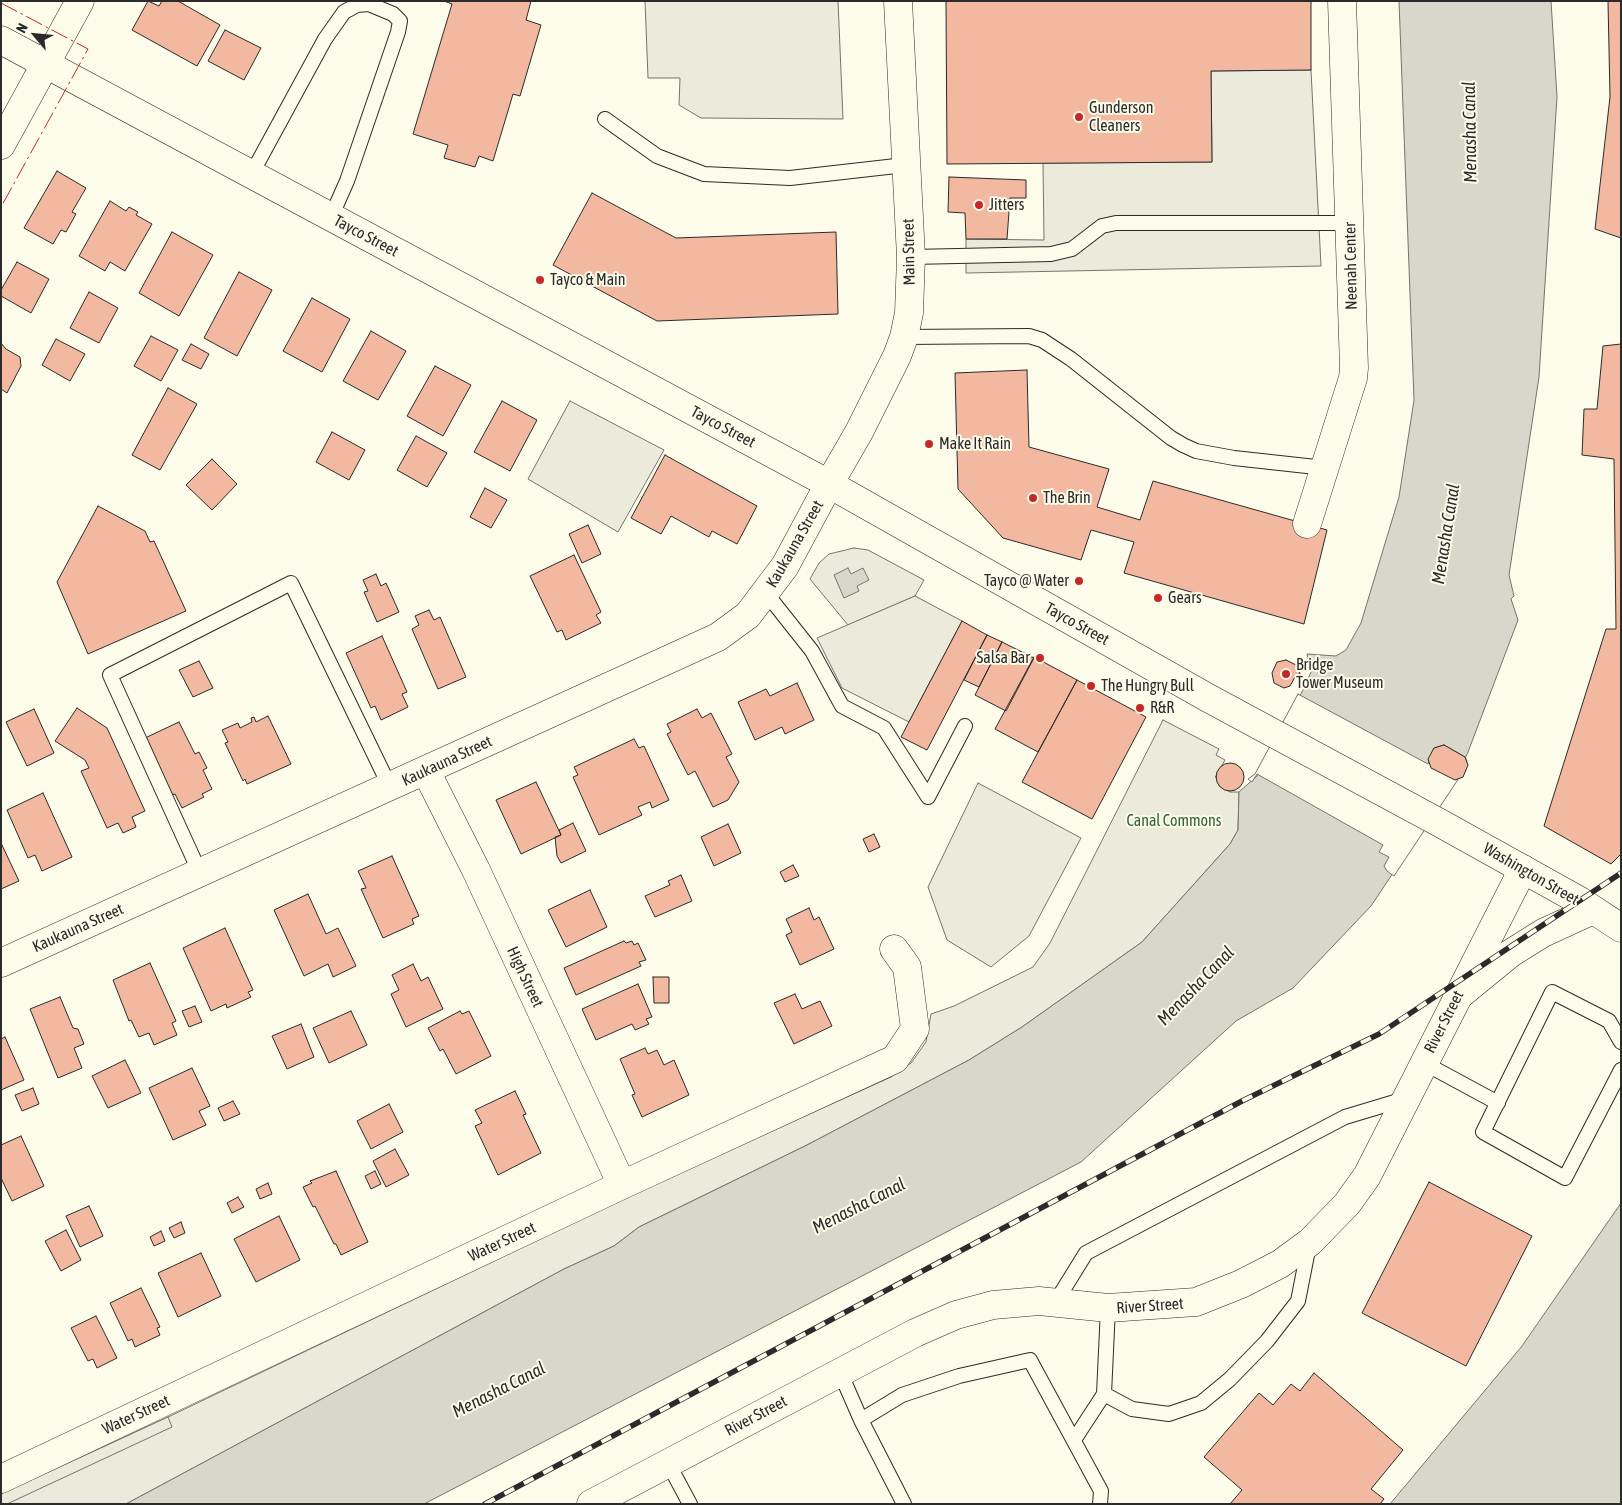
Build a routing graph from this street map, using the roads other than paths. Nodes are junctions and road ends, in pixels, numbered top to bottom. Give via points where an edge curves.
1 (80, 1) edge
2 (898, 1) edge
3 (1342, 1) edge
4 (1, 40) edge
5 (46, 64) junction
6 (605, 119) dead end
7 (1, 145) edge
8 (905, 165) junction
9 (251, 176) junction
10 (331, 217) junction
11 (1350, 223) junction
12 (911, 257) junction
13 (904, 337) junction
14 (1324, 468) junction
15 (829, 484) junction
16 (1306, 524) dead end
17 (766, 593) junction
18 (965, 726) dead end
19 (426, 770) junction
20 (390, 787) junction
21 (1440, 823) joint
22 (1523, 869) junction
23 (200, 873) junction
24 (1593, 910) junction
25 (1621, 928) edge
26 (894, 949) dead end
27 (1, 963) edge
28 (1457, 997) junction
29 (1621, 1042) edge
30 (1424, 1063) junction
31 (1621, 1070) edge
32 (1405, 1099) junction
33 (1498, 1103) junction
34 (622, 1185) junction
35 (1310, 1242) junction
36 (1055, 1303) junction
37 (1108, 1308) junction
38 (840, 1372) junction
39 (1104, 1394) junction
40 (861, 1420) junction
41 (1074, 1440) junction
42 (668, 1463) junction
43 (1, 1479) edge
44 (591, 1504) edge
45 (690, 1504) edge
46 (904, 1504) edge
47 (1100, 1504) edge

1 - 5 street
2 - 8 street, Main Street
3 - 11 street, Neenah Center
4 - 5 street, Tayco Street
5 - 7 street
5 - 9 street, Tayco Street
6 - 8 lane via 657,156 704,174 790,178
8 - 12 street, Main Street
9 - 10 street, Tayco Street
9 - 10 lane via 324,38 344,12 357,5 369,4 393,14 400,21 398,32 350,172
10 - 15 street, Tayco Street
11 - 12 lane via 1116,223 1102,226 1072,249 1052,254
11 - 14 street, Neenah Center via 1353,378
12 - 13 street, Main Street via 909,313
13 - 14 lane via 1029,336 1042,340 1071,358 1171,438 1196,451
13 - 15 street, Main Street via 859,432
14 - 16 street, Neenah Center
15 - 17 street, Kaukauna Street via 786,566
15 - 21 street, Tayco Street
17 - 18 lane via 812,651 842,706 884,728 928,797
17 - 19 street, Kaukauna Street via 748,615 718,637
19 - 20 street, Kaukauna Street
19 - 34 street, High Street via 476,870
20 - 23 street, Kaukauna Street
20 - 23 lane via 291,583 110,675
21 - 22 street, Washington Street
22 - 24 street, Washington Street
22 - 28 street, River Street
23 - 27 street, Kaukauna Street
24 - 25 street, Washington Street
24 - 28 street via 1543,933 1511,953
26 - 34 street, Water Street via 908,967 915,1029 895,1060
28 - 30 street, River Street
29 - 33 lane via 1609,1021 1552,992
30 - 32 street, River Street
30 - 33 lane
31 - 33 lane via 1565,1178 1483,1132
32 - 35 street, River Street via 1367,1176
32 - 36 lane via 1345,1117 1086,1253
34 - 43 street, Water Street
35 - 37 street, River Street via 1280,1264 1196,1302
35 - 39 lane via 1298,1301 1268,1340 1201,1403 1169,1414 1132,1409
36 - 37 street, River Street
36 - 38 street, River Street via 1039,1301 993,1305 956,1315
37 - 39 lane
38 - 40 lane
38 - 42 street, River Street
39 - 41 lane
40 - 41 lane via 902,1395 960,1376 1030,1360
40 - 46 lane
41 - 47 lane via 1101,1491
42 - 44 street, River Street
42 - 45 lane

